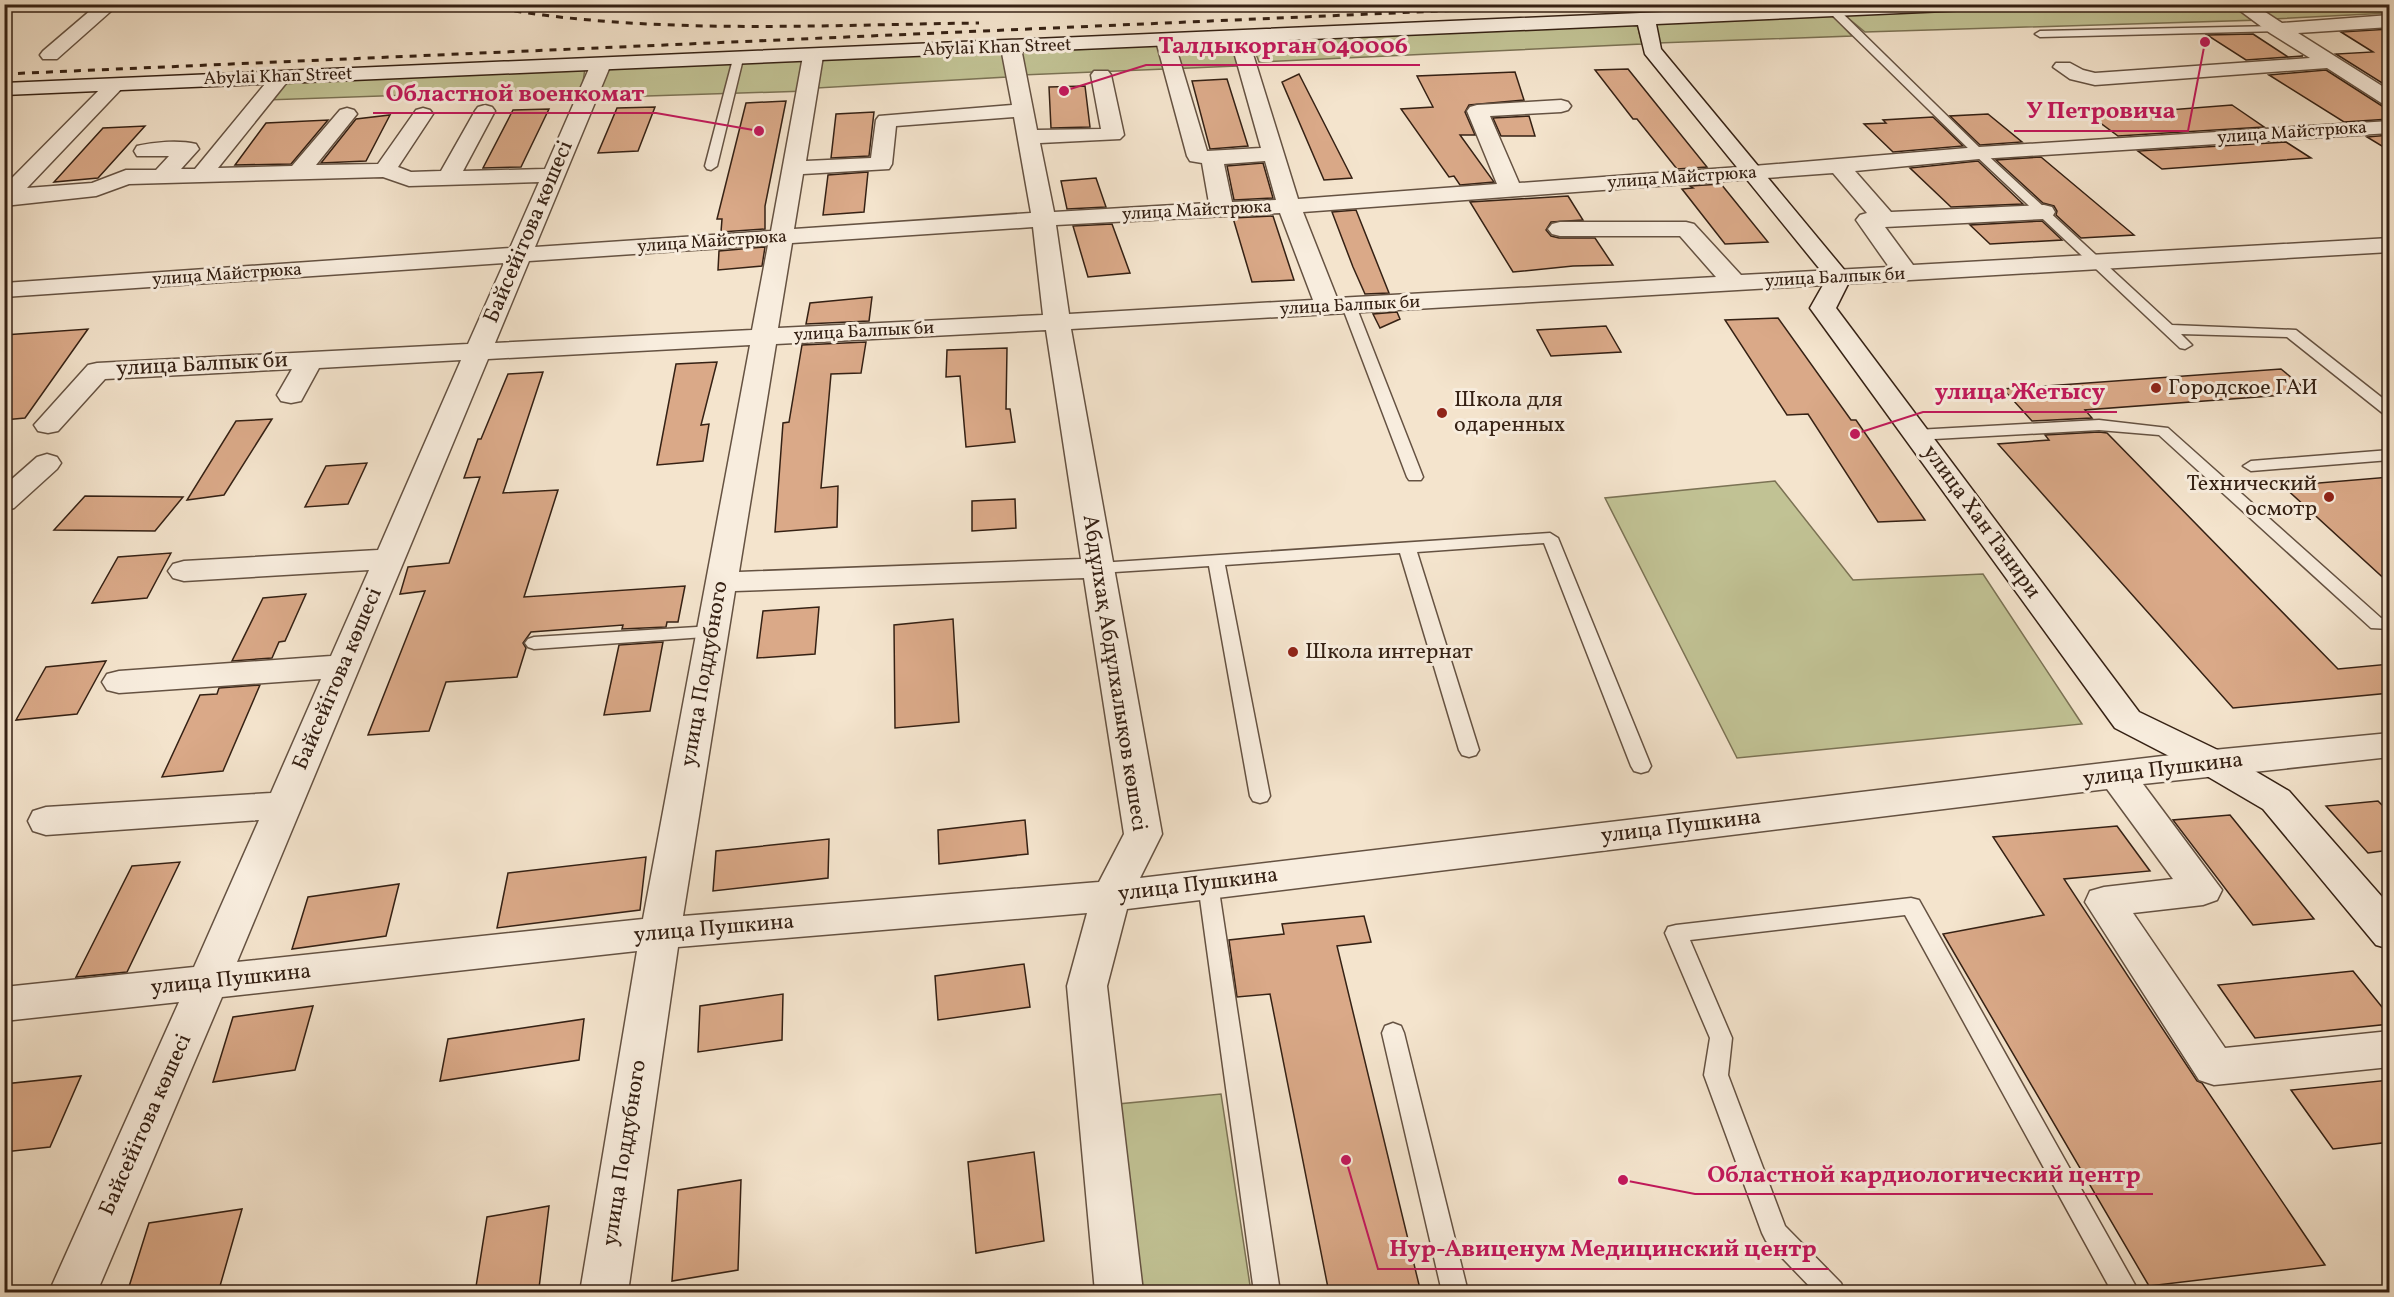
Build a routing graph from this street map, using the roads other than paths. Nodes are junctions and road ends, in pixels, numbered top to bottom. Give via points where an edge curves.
1 (110, 4) edge
2 (1990, 4) edge
3 (2240, 4) edge
4 (1834, 11) junction
5 (1646, 20) junction
6 (2390, 21) edge
7 (2277, 29) junction
8 (2040, 34) dead end
9 (1239, 38) junction
10 (1166, 41) junction
11 (1011, 48) junction
12 (50, 56) dead end
13 (813, 56) junction
14 (738, 59) junction
15 (2329, 62) junction
16 (601, 64) junction
17 (2063, 68) dead end
18 (1101, 75) dead end
19 (280, 77) junction
20 (116, 84) junction
21 (4, 89) edge
22 (2390, 100) edge
23 (1561, 106) dead end
24 (485, 111) dead end
25 (347, 114) dead end
26 (423, 114) dead end
27 (1026, 124) junction
28 (2390, 127) edge
29 (145, 152) dead end
30 (1979, 153) junction
31 (1274, 154) junction
32 (1212, 158) junction
33 (1838, 165) junction
34 (711, 166) dead end
35 (35, 167) junction
36 (4, 168) edge
37 (794, 168) junction
38 (386, 170) junction
39 (299, 172) junction
40 (1753, 173) junction
41 (201, 175) junction
42 (162, 176) junction
43 (553, 176) junction
44 (448, 178) junction
45 (1511, 190) junction
46 (6, 198) edge
47 (1289, 206) junction
48 (1222, 210) junction
49 (2044, 212) junction
50 (1044, 219) junction
51 (1885, 220) junction
52 (1560, 229) dead end
53 (783, 237) junction
54 (2390, 246) edge
55 (520, 255) junction
56 (2099, 262) junction
57 (1907, 274) junction
58 (1839, 278) junction
59 (1736, 284) junction
60 (4, 290) edge
61 (1339, 306) junction
62 (1057, 322) junction
63 (2168, 329) junction
64 (765, 337) junction
65 (2185, 345) dead end
66 (477, 352) junction
67 (310, 360) junction
68 (291, 395) dead end
69 (2390, 412) edge
70 (48, 425) dead end
71 (1916, 435) junction
72 (2390, 454) edge
73 (2251, 466) dead end
74 (54, 474) dead end
75 (1415, 477) dead end
76 (14, 493) edge
77 (1407, 548) junction
78 (389, 559) junction
79 (1216, 561) junction
80 (1099, 568) junction
81 (184, 571) dead end
82 (721, 582) junction
83 (2390, 623) edge
84 (713, 632) junction
85 (534, 643) dead end
86 (343, 666) junction
87 (119, 682) dead end
88 (2390, 745) edge
89 (1469, 750) dead end
90 (2213, 763) junction
91 (1641, 766) dead end
92 (2116, 775) junction
93 (1260, 796) dead end
94 (284, 805) junction
95 (46, 821) dead end
96 (1209, 884) junction
97 (1111, 896) junction
98 (660, 933) junction
99 (2390, 934) edge
100 (208, 982) junction
101 (4, 1004) edge
102 (1393, 1033) dead end
103 (2390, 1050) edge
104 (73, 1293) edge
105 (604, 1293) edge
106 (1119, 1293) edge
107 (1267, 1293) edge
108 (1455, 1293) edge
109 (1832, 1293) edge
110 (2126, 1293) edge

1 - 12 street
2 - 4 street, Abylai Khan Street
3 - 7 street
4 - 5 street, Abylai Khan Street
4 - 30 lane
5 - 9 street, Abylai Khan Street
5 - 40 street via 1652,50
6 - 7 street
7 - 8 lane
7 - 15 street
9 - 10 street, Abylai Khan Street
9 - 31 street
10 - 11 street, Abylai Khan Street
10 - 32 street via 1198,156
11 - 13 street, Abylai Khan Street
11 - 27 street, Абдұлхақ Абдұлхалықов көшесі
13 - 14 street, Abylai Khan Street
13 - 37 street, улица Поддубного
14 - 16 street, Abylai Khan Street
14 - 34 lane
15 - 17 street via 2095,79
15 - 22 street
16 - 19 street, Abylai Khan Street
16 - 43 street, Байсейітова көшесі
18 - 27 street via 1113,135
19 - 20 street, Abylai Khan Street
19 - 41 street
20 - 21 street, Abylai Khan Street
20 - 35 street
23 - 45 street via 1477,111
24 - 44 street
25 - 39 street
26 - 38 street
27 - 37 street via 886,120 881,164
27 - 50 street, Абдұлхақ Абдұлхалықов көшесі
28 - 30 street, улица Майстрюка
29 - 42 street via 188,149
30 - 33 street, улица Майстрюка
30 - 49 lane
31 - 32 street
31 - 47 street
32 - 48 street
33 - 40 street, улица Майстрюка
33 - 51 street
35 - 36 street
35 - 46 street
37 - 53 street, улица Поддубного
38 - 39 street
38 - 44 street via 409,179
39 - 41 street
40 - 45 street, улица Майстрюка
40 - 58 street
41 - 42 street
42 - 46 street via 126,177 96,189
43 - 44 street
43 - 55 street, Байсейітова көшесі
45 - 47 street, улица Майстрюка
47 - 48 street, улица Майстрюка
47 - 61 street
48 - 50 street, улица Майстрюка
49 - 51 street
49 - 56 lane
50 - 53 street, улица Майстрюка
50 - 62 street, Абдұлхақ Абдұлхалықов көшесі
51 - 57 street via 1868,220
52 - 59 street via 1686,229
53 - 55 street, улица Майстрюка
53 - 64 street, улица Поддубного
54 - 56 street, улица Балпык би
55 - 60 street, улица Майстрюка
55 - 66 street, Байсейітова көшесі
56 - 57 street, улица Балпык би
56 - 63 lane
57 - 58 street, улица Балпык би
58 - 59 street, улица Балпык би
58 - 71 street, улица Хан Танири via 1823,308
59 - 61 street, улица Балпык би
61 - 62 street, улица Балпык би
61 - 75 lane
62 - 64 street, улица Балпык би
62 - 80 street, Абдұлхақ Абдұлхалықов көшесі
63 - 65 lane
63 - 69 lane via 2291,333
64 - 66 street, улица Балпык би
64 - 82 street, улица Поддубного
66 - 67 street, улица Балпык би
66 - 78 street, Байсейітова көшесі
67 - 68 street, улица Балпык би
67 - 70 street, улица Балпык би via 97,370
71 - 83 lane via 2098,426 2163,431 2377,624
71 - 90 street, улица Хан Танири via 2127,720
72 - 73 lane
74 - 76 street
77 - 79 lane
77 - 89 lane
77 - 91 lane via 1550,538
78 - 81 street
78 - 86 street, Байсейітова көшесі
79 - 80 lane
79 - 93 lane
80 - 82 street
80 - 97 street, Абдұлхақ Абдұлхалықов көшесі via 1143,834
82 - 84 street, улица Поддубного
84 - 85 lane
84 - 98 street, улица Поддубного
86 - 87 street
86 - 94 street, Байсейітова көшесі
88 - 90 street, улица Пушкина
90 - 92 street, улица Пушкина
90 - 99 street, улица Хан Танири via 2276,800
92 - 96 street, улица Пушкина
92 - 103 street via 2203,890 2104,902 2214,1066
94 - 95 street
94 - 100 street, Байсейітова көшесі
96 - 97 street, улица Пушкина
96 - 107 lane
97 - 98 street, улица Пушкина
97 - 106 street, Абдұлхақ Абдұлхалықов көшесі via 1087,986
98 - 100 street, улица Пушкина
98 - 105 street, улица Поддубного
100 - 101 street, улица Пушкина
100 - 104 street, Байсейітова көшесі
102 - 108 lane
109 - 110 lane via 1775,1233 1716,1075 1721,1038 1676,933 1911,906

